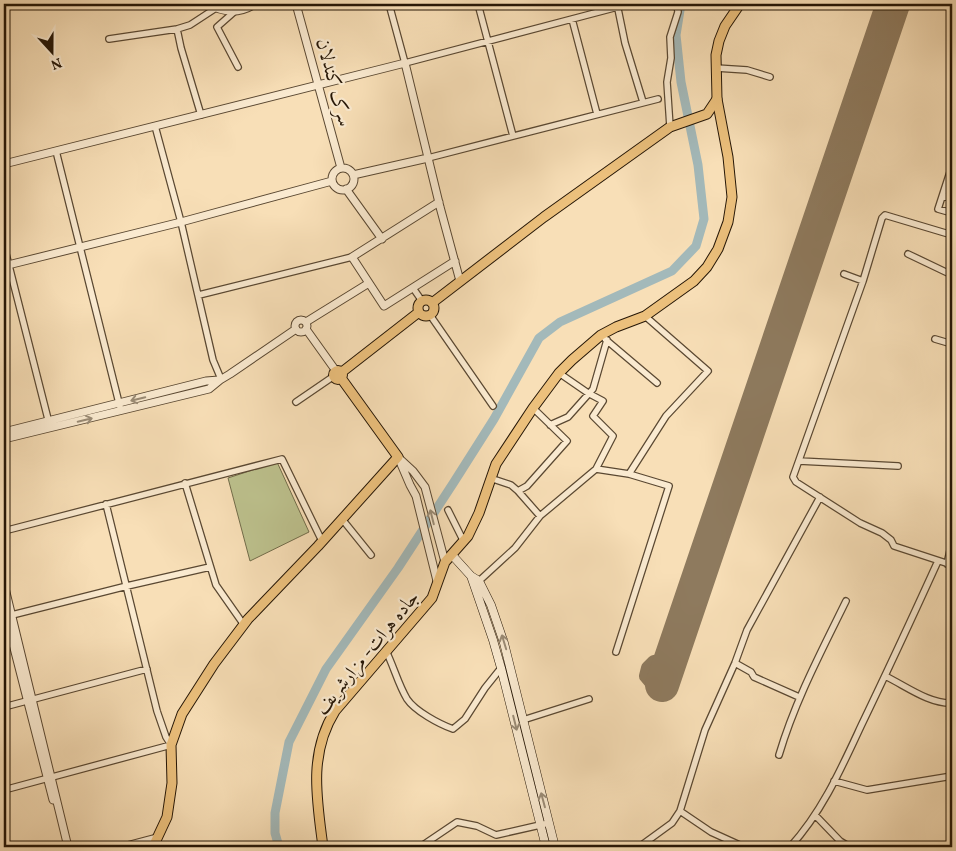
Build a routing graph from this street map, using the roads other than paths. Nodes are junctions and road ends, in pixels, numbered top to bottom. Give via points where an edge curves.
1 (206, 4) edge
2 (255, 4) edge
3 (296, 4) edge
4 (389, 4) edge
5 (478, 4) edge
6 (629, 4) edge
7 (677, 4) edge
8 (740, 4) edge
9 (617, 6) edge
10 (216, 8) junction
11 (234, 12) junction
12 (572, 19) junction
13 (177, 29) junction
14 (109, 39) dead end
15 (487, 40) junction
16 (405, 63) junction
17 (238, 67) dead end
18 (716, 68) junction
19 (770, 77) dead end
20 (319, 85) junction
21 (658, 99) dead end
22 (717, 100) junction
23 (643, 102) junction
24 (201, 114) junction
25 (597, 114) junction
26 (155, 126) junction
27 (670, 127) junction
28 (512, 136) junction
29 (56, 151) junction
30 (428, 158) junction
31 (4, 164) edge
32 (341, 168) junction
33 (952, 171) edge
34 (353, 175) junction
35 (332, 181) junction
36 (346, 189) junction
37 (943, 196) junction
38 (952, 198) edge
39 (439, 202) junction
40 (952, 212) edge
41 (181, 222) junction
42 (952, 236) edge
43 (382, 239) junction
44 (4, 246) edge
45 (80, 246) junction
46 (908, 254) dead end
47 (352, 257) junction
48 (455, 261) junction
49 (6, 265) edge
50 (844, 274) dead end
51 (952, 275) edge
52 (460, 281) junction
53 (863, 281) junction
54 (370, 283) junction
55 (413, 288) junction
56 (199, 295) junction
57 (422, 301) junction
58 (432, 303) junction
59 (419, 312) junction
60 (430, 315) junction
61 (645, 316) junction
62 (306, 326) junction
63 (604, 338) junction
64 (935, 340) dead end
65 (952, 344) edge
66 (560, 372) junction
67 (338, 374) junction
68 (220, 379) junction
69 (657, 383) dead end
70 (160, 393) junction
71 (588, 393) junction
72 (162, 401) junction
73 (296, 402) dead end
74 (493, 406) dead end
75 (120, 407) junction
76 (533, 408) junction
77 (50, 424) junction
78 (550, 424) junction
79 (4, 432) edge
80 (4, 439) edge
81 (398, 457) junction
82 (799, 461) junction
83 (898, 466) dead end
84 (596, 469) junction
85 (629, 474) junction
86 (490, 478) junction
87 (185, 483) junction
88 (518, 491) junction
89 (820, 497) junction
90 (106, 504) junction
91 (448, 510) dead end
92 (540, 516) junction
93 (342, 519) junction
94 (4, 531) edge
95 (322, 541) junction
96 (952, 541) edge
97 (464, 542) junction
98 (371, 555) dead end
99 (448, 559) junction
100 (938, 561) junction
101 (950, 564) edge
102 (210, 568) junction
103 (471, 576) junction
104 (437, 581) junction
105 (479, 581) junction
106 (4, 584) edge
107 (127, 586) junction
108 (846, 601) dead end
109 (4, 609) edge
110 (7, 617) edge
111 (244, 625) junction
112 (386, 652) junction
113 (616, 652) dead end
114 (735, 663) junction
115 (501, 668) junction
116 (147, 669) junction
117 (885, 676) junction
118 (799, 697) junction
119 (513, 698) junction
120 (30, 700) junction
121 (589, 700) dead end
122 (952, 702) edge
123 (4, 706) edge
124 (523, 720) junction
125 (171, 745) junction
126 (779, 755) dead end
127 (952, 776) edge
128 (50, 778) junction
129 (834, 781) junction
130 (4, 790) edge
131 (680, 811) junction
132 (814, 815) junction
133 (549, 823) junction
134 (540, 825) junction
135 (158, 838) junction
136 (67, 847) edge
137 (120, 847) edge
138 (154, 847) edge
139 (323, 847) edge
140 (420, 847) edge
141 (546, 847) edge
142 (555, 847) edge
143 (639, 847) edge
144 (744, 847) edge
145 (790, 847) edge
146 (850, 847) edge

1 - 10 street
2 - 11 street
3 - 20 street, سرک کندلان
4 - 16 street
5 - 15 street
6 - 9 street
7 - 27 street via 678,12 670,37 667,82
8 - 18 main road, جاده هرات- مزارشریف via 718,42
9 - 12 street
9 - 23 street
10 - 11 street
10 - 13 street via 190,25
11 - 17 street via 217,27
12 - 15 street
12 - 25 street
13 - 14 street
13 - 24 street
15 - 16 street
15 - 28 street
16 - 20 street
16 - 30 street
18 - 19 street via 747,70
18 - 22 main road, جاده هرات- مزارشریف
20 - 24 street
20 - 32 street, سرک کندلان
21 - 23 street
22 - 27 main road via 707,114
22 - 61 main road, جاده هرات- مزارشریف via 732,197 728,222 707,267 694,281
23 - 25 street
24 - 26 street
25 - 28 street
26 - 29 street
26 - 41 street
27 - 52 main road via 551,211
28 - 30 street
29 - 31 street
29 - 45 street
30 - 34 street
30 - 39 street
32 - 34 street
32 - 35 street via 333,174
33 - 37 street
34 - 36 street via 351,185
35 - 36 street via 336,187
35 - 41 street
36 - 43 street
37 - 38 street
37 - 40 street via 938,209
39 - 43 street
39 - 48 street
41 - 45 street
41 - 56 street
42 - 53 street via 885,215
43 - 47 street
44 - 49 street
45 - 49 street
45 - 75 street
46 - 51 street
47 - 54 street
47 - 56 street
48 - 52 street
48 - 55 street
49 - 77 street
50 - 53 street
52 - 58 main road
53 - 82 street
54 - 55 street via 384,306
54 - 62 street
55 - 57 street
56 - 68 street
57 - 58 main road
57 - 59 main road
58 - 60 main road via 434,308
59 - 60 main road
59 - 67 main road
60 - 74 street
61 - 63 main road, جاده هرات- مزارشریف via 616,327
61 - 85 street via 708,371 666,416
62 - 67 street
62 - 68 street via 303,320 298,320 296,329
63 - 66 main road, جاده هرات- مزارشریف
63 - 69 street
63 - 71 street via 595,383
64 - 65 street
66 - 71 street
66 - 76 main road, جاده هرات- مزارشریف
67 - 73 street
67 - 81 main road
68 - 70 street
68 - 72 street via 209,389
70 - 72 street
70 -> 75 street
71 - 78 street via 568,418
71 - 84 street via 603,401 594,416 613,436
72 - 75 street
75 - 77 street
76 - 78 street
76 - 86 main road, جاده هرات- مزارشریف
77 - 79 street
77 - 80 street
78 - 88 street via 566,443 527,486
81 - 93 main road
99 -> 81 street via 440,546 425,487
81 - 104 street via 416,496
82 - 83 street
82 - 89 street via 794,480
84 - 85 street
84 - 92 street
85 - 113 street via 667,485 669,489
86 - 88 street
86 - 97 main road, جاده هرات- مزارشریف via 479,513
87 - 90 street
87 - 95 street via 282,458
87 - 102 street
88 - 92 street
89 - 100 street via 882,533 894,546
89 - 114 street via 760,604
90 - 94 street
90 - 107 street
91 - 97 street
92 - 105 street via 515,548
93 - 95 main road
93 - 98 street
95 - 111 main road
96 - 101 street
97 - 99 main road, جاده هرات- مزارشریف
99 - 103 main road
99 - 104 main road, جاده هرات- مزارشریف
100 - 101 street
100 - 117 street
102 - 107 street
102 - 111 street via 216,585
103 - 105 main road
103 - 115 main road
104 - 112 main road, جاده هرات- مزارشریف via 432,598
119 -> 105 main road via 504,642
106 - 110 street
107 - 110 street
107 - 116 street
108 - 118 street
109 - 110 street
110 - 120 street
111 - 125 main road via 182,714
112 - 115 street via 408,701 435,722 453,729 465,719
112 - 139 main road, جاده هرات- مزارشریف via 326,725 316,771
114 - 118 street via 754,677
114 - 131 street via 709,721
115 - 119 main road
116 - 120 street
116 - 125 street via 157,711
117 - 122 street via 932,700
117 - 129 street
118 - 126 street
119 - 124 main road
119 -> 134 main road
120 - 123 street
120 - 128 street
121 - 124 street
133 -> 124 main road
125 - 128 street
125 - 135 main road via 172,783 167,818
127 - 129 street via 867,790
128 - 130 street
128 - 136 street
129 - 132 street
131 - 143 street via 672,823
131 - 144 street via 711,832
132 - 145 street
132 - 146 street
133 - 134 street
133 - 142 main road
134 - 140 street via 496,835 477,826 457,822
134 - 141 main road
135 - 137 street
135 - 138 main road

